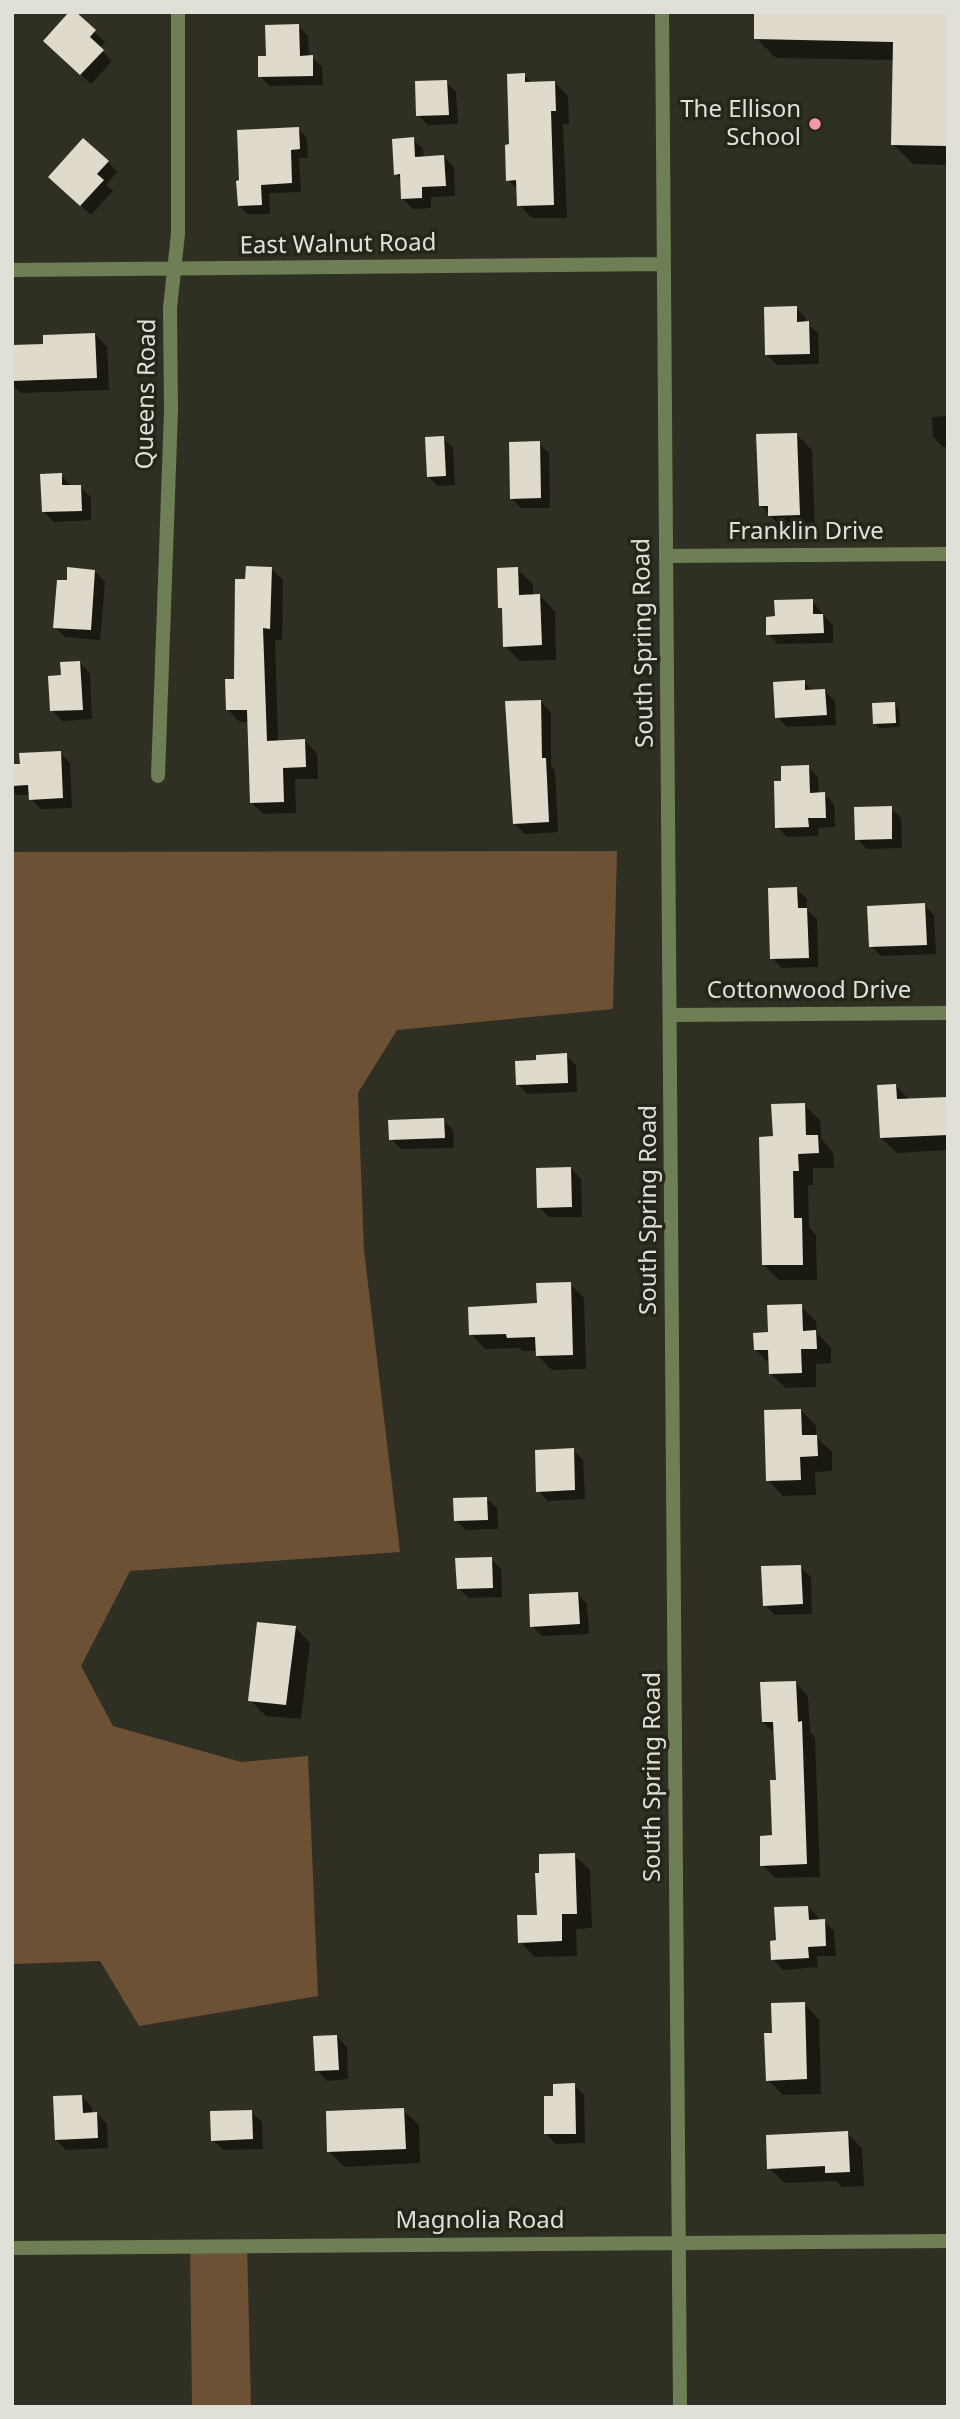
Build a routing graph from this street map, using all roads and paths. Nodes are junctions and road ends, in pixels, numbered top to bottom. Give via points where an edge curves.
1 (178, 12) edge
2 (662, 12) edge
3 (664, 264) junction
4 (174, 269) junction
5 (12, 270) edge
6 (948, 554) edge
7 (666, 556) junction
8 (158, 776) dead end
9 (948, 1013) edge
10 (670, 1015) junction
11 (948, 2241) edge
12 (679, 2243) junction
13 (12, 2248) edge
14 (680, 2407) edge

1 - 4 street, Queens Road
2 - 3 street, South Spring Road
3 - 4 street, East Walnut Road
3 - 7 street, South Spring Road
4 - 5 street, East Walnut Road
4 - 8 street, Queens Road
6 - 7 street, Franklin Drive
7 - 10 street, South Spring Road
9 - 10 street, Cottonwood Drive
10 - 12 street, South Spring Road
11 - 12 street, Magnolia Road
12 - 13 street, Magnolia Road
12 - 14 street, South Spring Road

